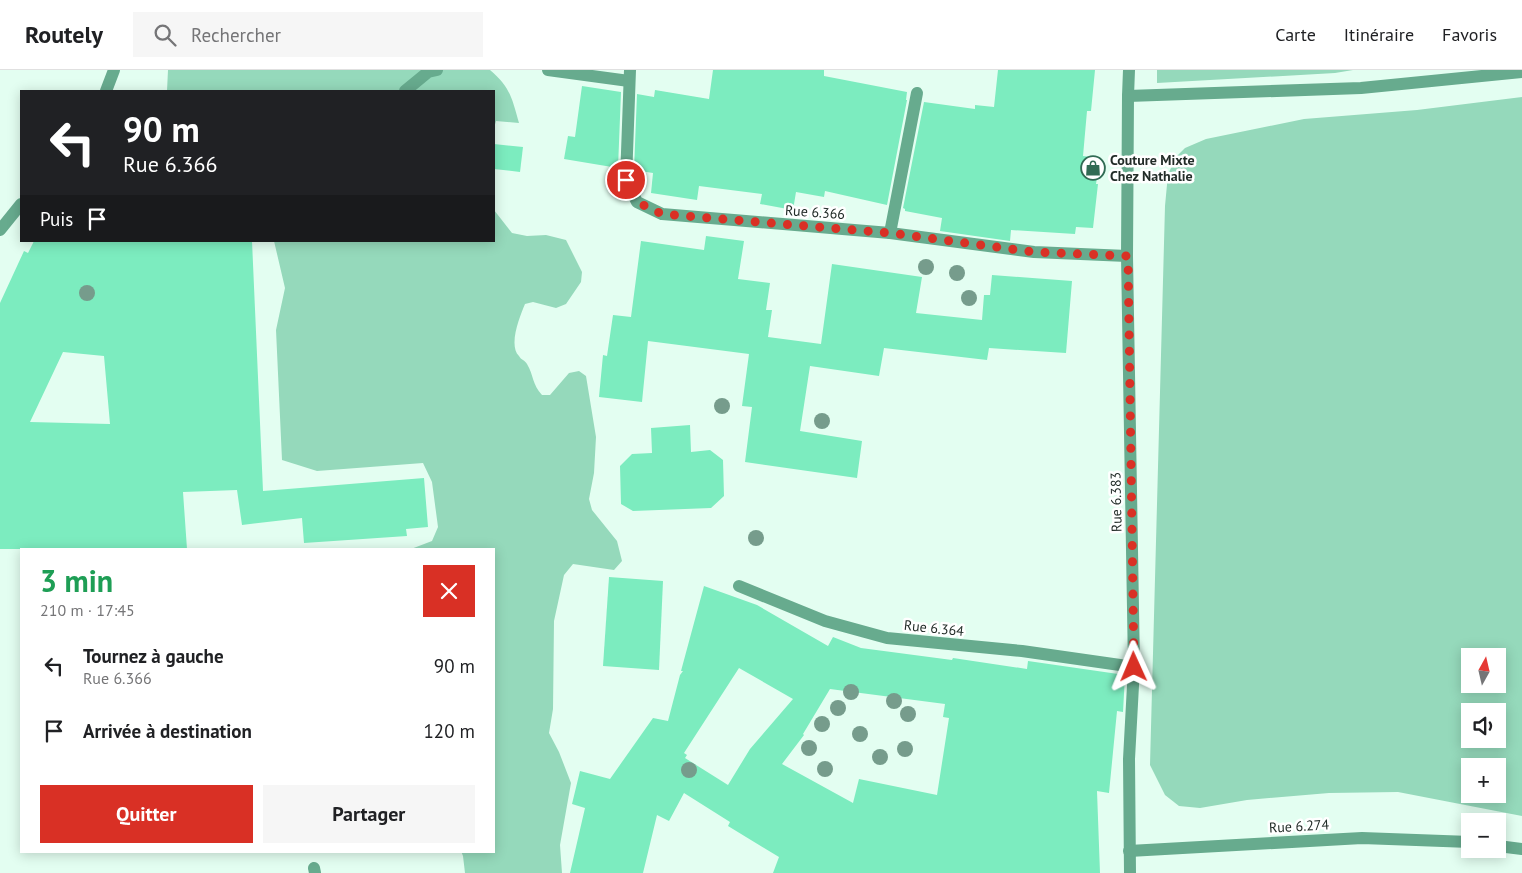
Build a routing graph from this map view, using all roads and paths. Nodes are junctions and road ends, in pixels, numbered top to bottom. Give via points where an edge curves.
1 (437, 70) edge
2 (548, 70) edge
3 (1129, 70) edge
4 (1522, 72) edge
5 (111, 73) edge
6 (1469, 74) edge
7 (629, 76) edge
8 (106, 90) edge
9 (406, 90) edge
10 (917, 93) dead end
11 (1128, 96) junction
12 (20, 205) edge
13 (0, 230) edge
14 (890, 233) junction
15 (1128, 256) junction
16 (739, 586) dead end
17 (1134, 667) junction
18 (1461, 842) edge
19 (1506, 847) edge
20 (1522, 849) edge
21 (1129, 850) junction
22 (1130, 873) edge

1 - 9 street via 428,72
2 - 7 street
3 - 11 street, Rue 6.383
4 - 6 street
5 - 8 street
6 - 11 street via 1361,88
7 - 14 street, Rue 6.366 via 626,180 637,202 662,214
10 - 14 street
11 - 15 street, Rue 6.383
12 - 13 street
14 - 15 street, Rue 6.366 via 1034,252
15 - 17 street, Rue 6.383
16 - 17 street, Rue 6.364 via 825,621 886,638 1022,651
17 - 21 street, Rue 6.383
18 - 21 street, Rue 6.274 via 1362,838
19 - 20 street
21 - 22 street, Rue 6.383

